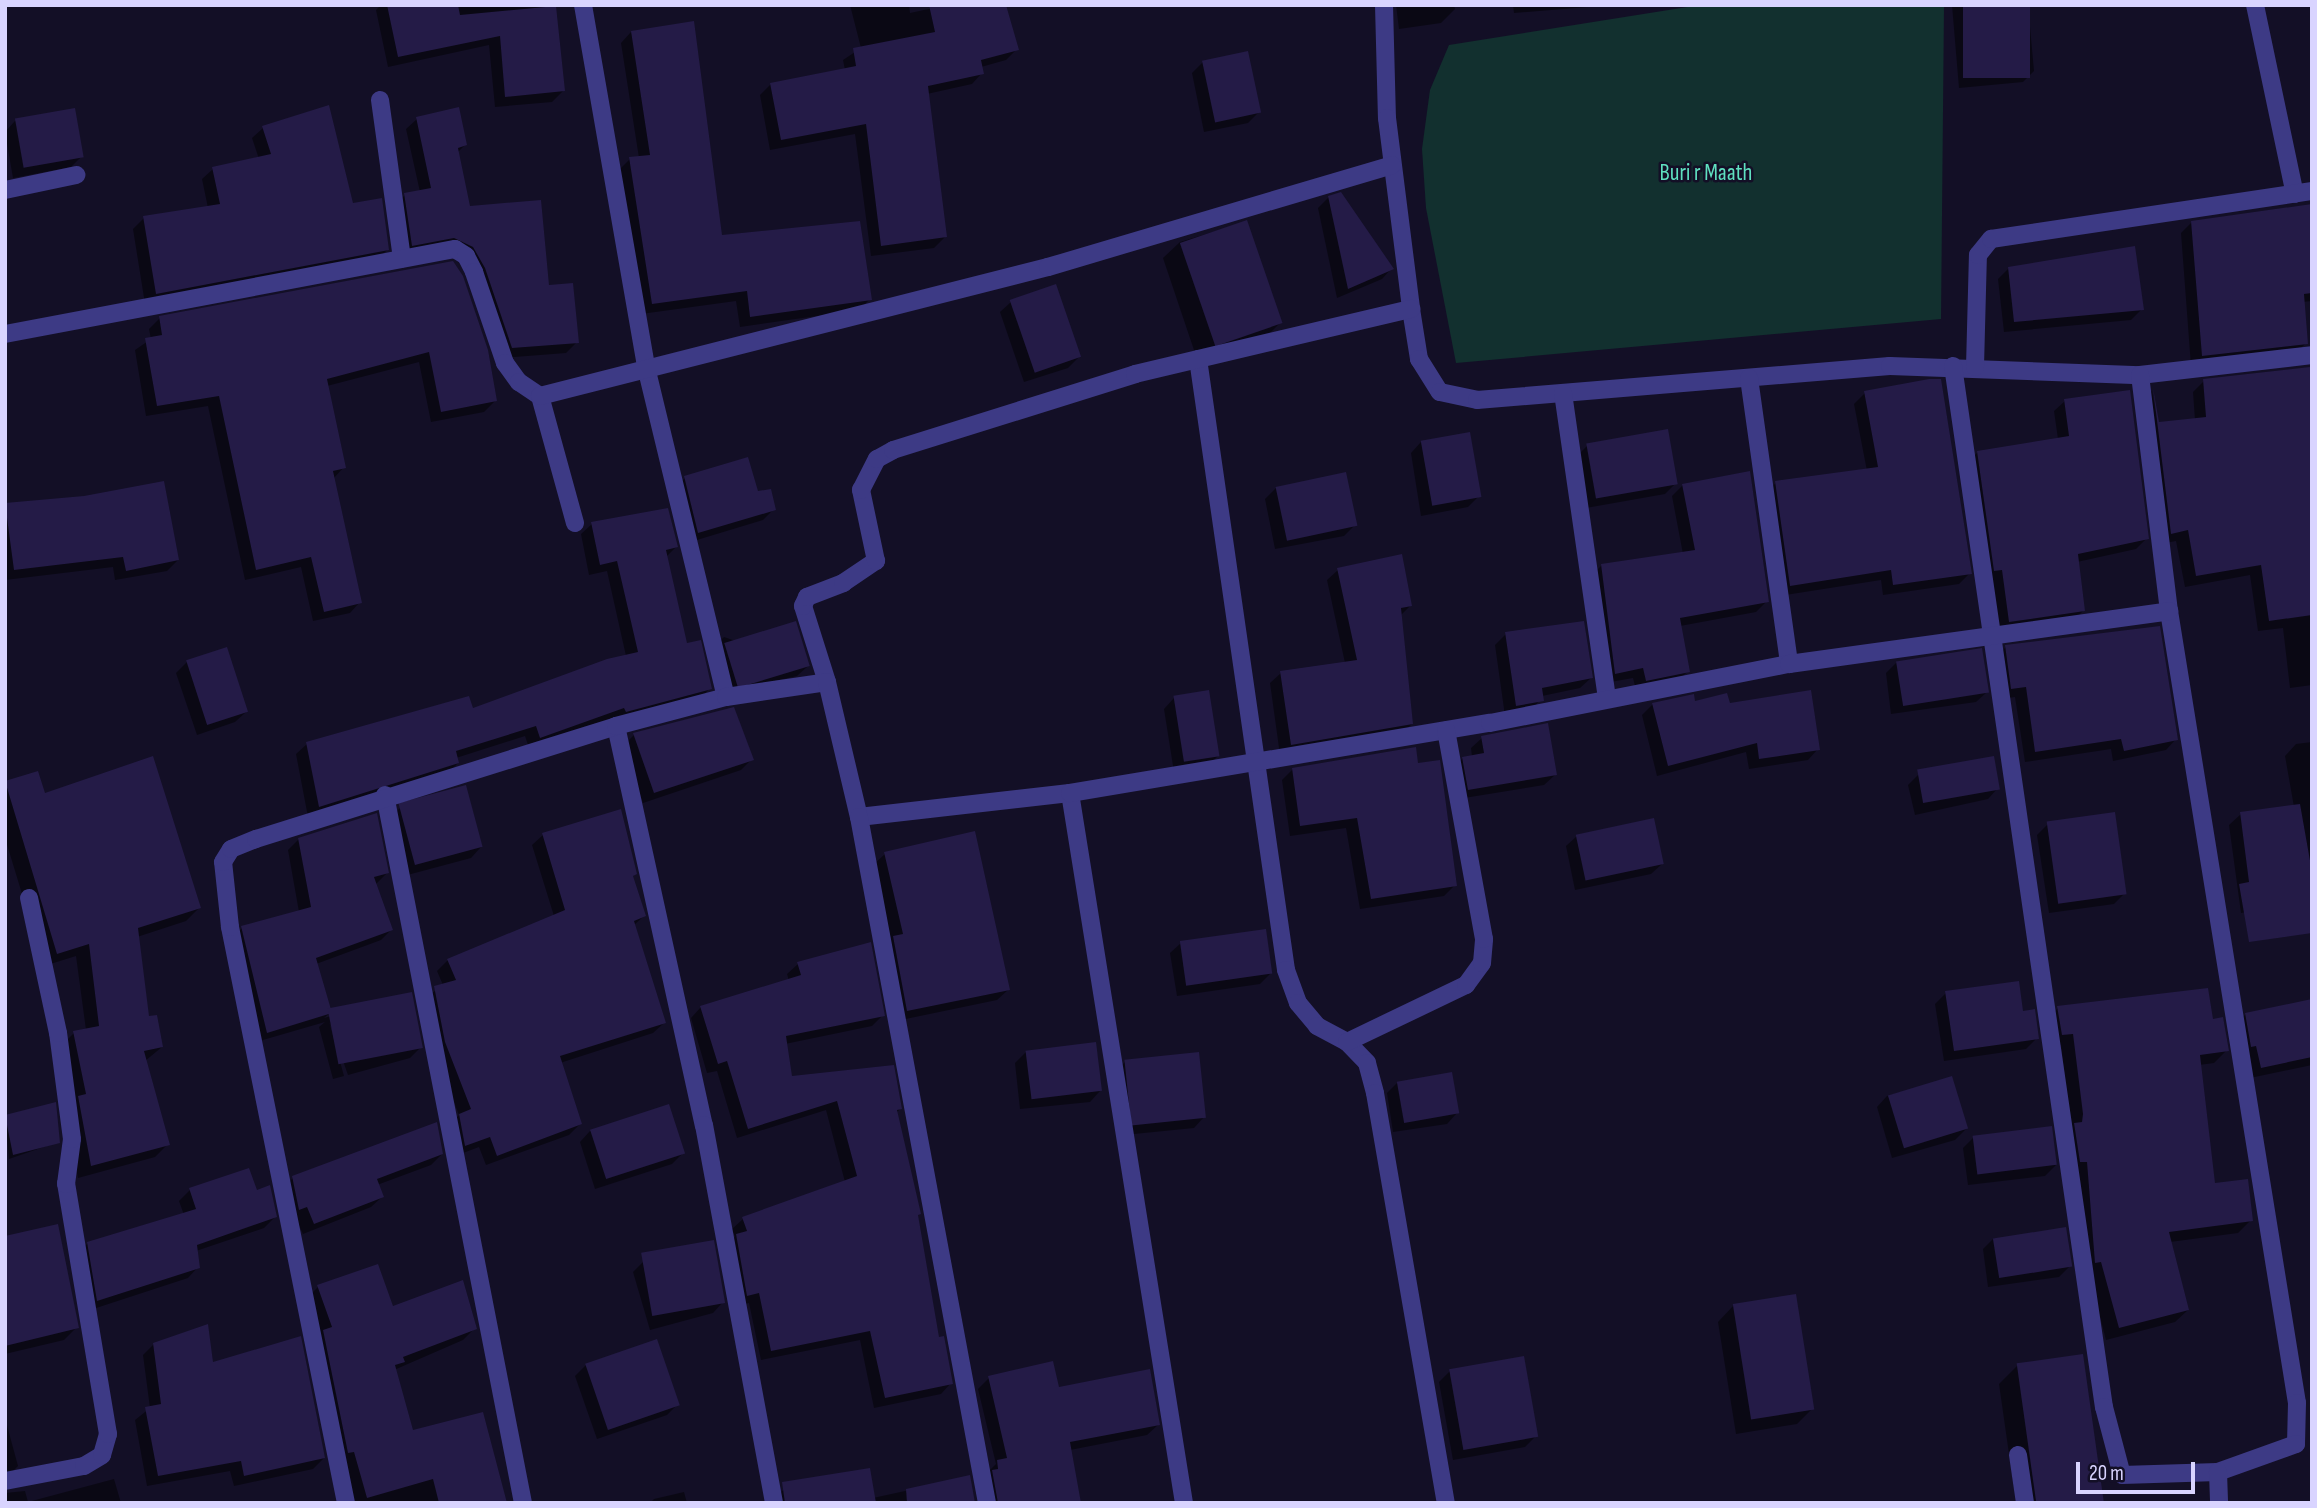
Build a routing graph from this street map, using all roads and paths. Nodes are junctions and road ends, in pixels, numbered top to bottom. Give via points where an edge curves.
1 (583, 5) edge
2 (1384, 5) edge
3 (2255, 5) edge
4 (380, 100) dead end
5 (1392, 166) junction
6 (76, 175) dead end
7 (5, 190) edge
8 (2303, 192) edge
9 (402, 258) junction
10 (1411, 309) junction
11 (5, 334) edge
12 (2312, 355) edge
13 (1198, 359) junction
14 (1953, 366) junction
15 (1975, 367) junction
16 (647, 370) junction
17 (2140, 375) junction
18 (1749, 378) junction
19 (1563, 393) junction
20 (540, 396) junction
21 (575, 523) dead end
22 (2169, 611) junction
23 (1994, 633) junction
24 (1789, 664) junction
25 (827, 682) junction
26 (726, 697) junction
27 (1607, 698) junction
28 (616, 726) junction
29 (1446, 730) junction
30 (1255, 762) junction
31 (1070, 793) junction
32 (385, 795) junction
33 (859, 817) junction
34 (29, 898) dead end
35 (1347, 1042) junction
36 (2018, 1455) dead end
37 (2218, 1472) junction
38 (5, 1481) edge
39 (346, 1503) edge
40 (523, 1503) edge
41 (774, 1503) edge
42 (987, 1503) edge
43 (1184, 1503) edge
44 (1446, 1503) edge
45 (2025, 1503) edge
46 (2219, 1503) edge

1 - 16 street
2 - 5 street
3 - 8 street
4 - 9 street
5 - 10 street
5 - 16 street via 1048,267
6 - 7 street
8 - 15 street via 1991,239 1978,255
9 - 11 street
9 - 20 street via 455,249 466,256 505,363 519,382
10 - 13 street
10 - 19 street via 1419,359 1440,392 1477,400
12 - 17 street
13 - 25 street via 1135,374 893,450 877,459 860,490 876,561 843,583 807,597 803,606
13 - 30 street
14 - 15 street
14 - 18 street via 1890,366
14 - 23 street
15 - 17 street
16 - 20 street
16 - 26 street
17 - 22 street
18 - 19 street
18 - 24 street
19 - 27 street
20 - 21 street
22 - 23 street
22 - 37 street via 2297,1403 2296,1444
23 - 24 street
23 - 37 street via 2106,1418 2122,1475
24 - 27 street
25 - 26 street
25 - 33 street
26 - 28 street
27 - 29 street
28 - 32 street
28 - 41 street via 704,1125
29 - 30 street
29 - 35 street via 1484,939 1482,963 1466,985
30 - 31 street
30 - 35 street via 1286,970 1298,1003 1317,1026
31 - 33 street
31 - 43 street
32 - 39 street via 231,849 223,870 256,1062
32 - 40 street
33 - 42 street
34 - 38 street via 58,1033 72,1139 66,1184 108,1434 102,1455 84,1466
35 - 44 street via 1367,1063 1376,1093
36 - 45 street
37 - 46 street

